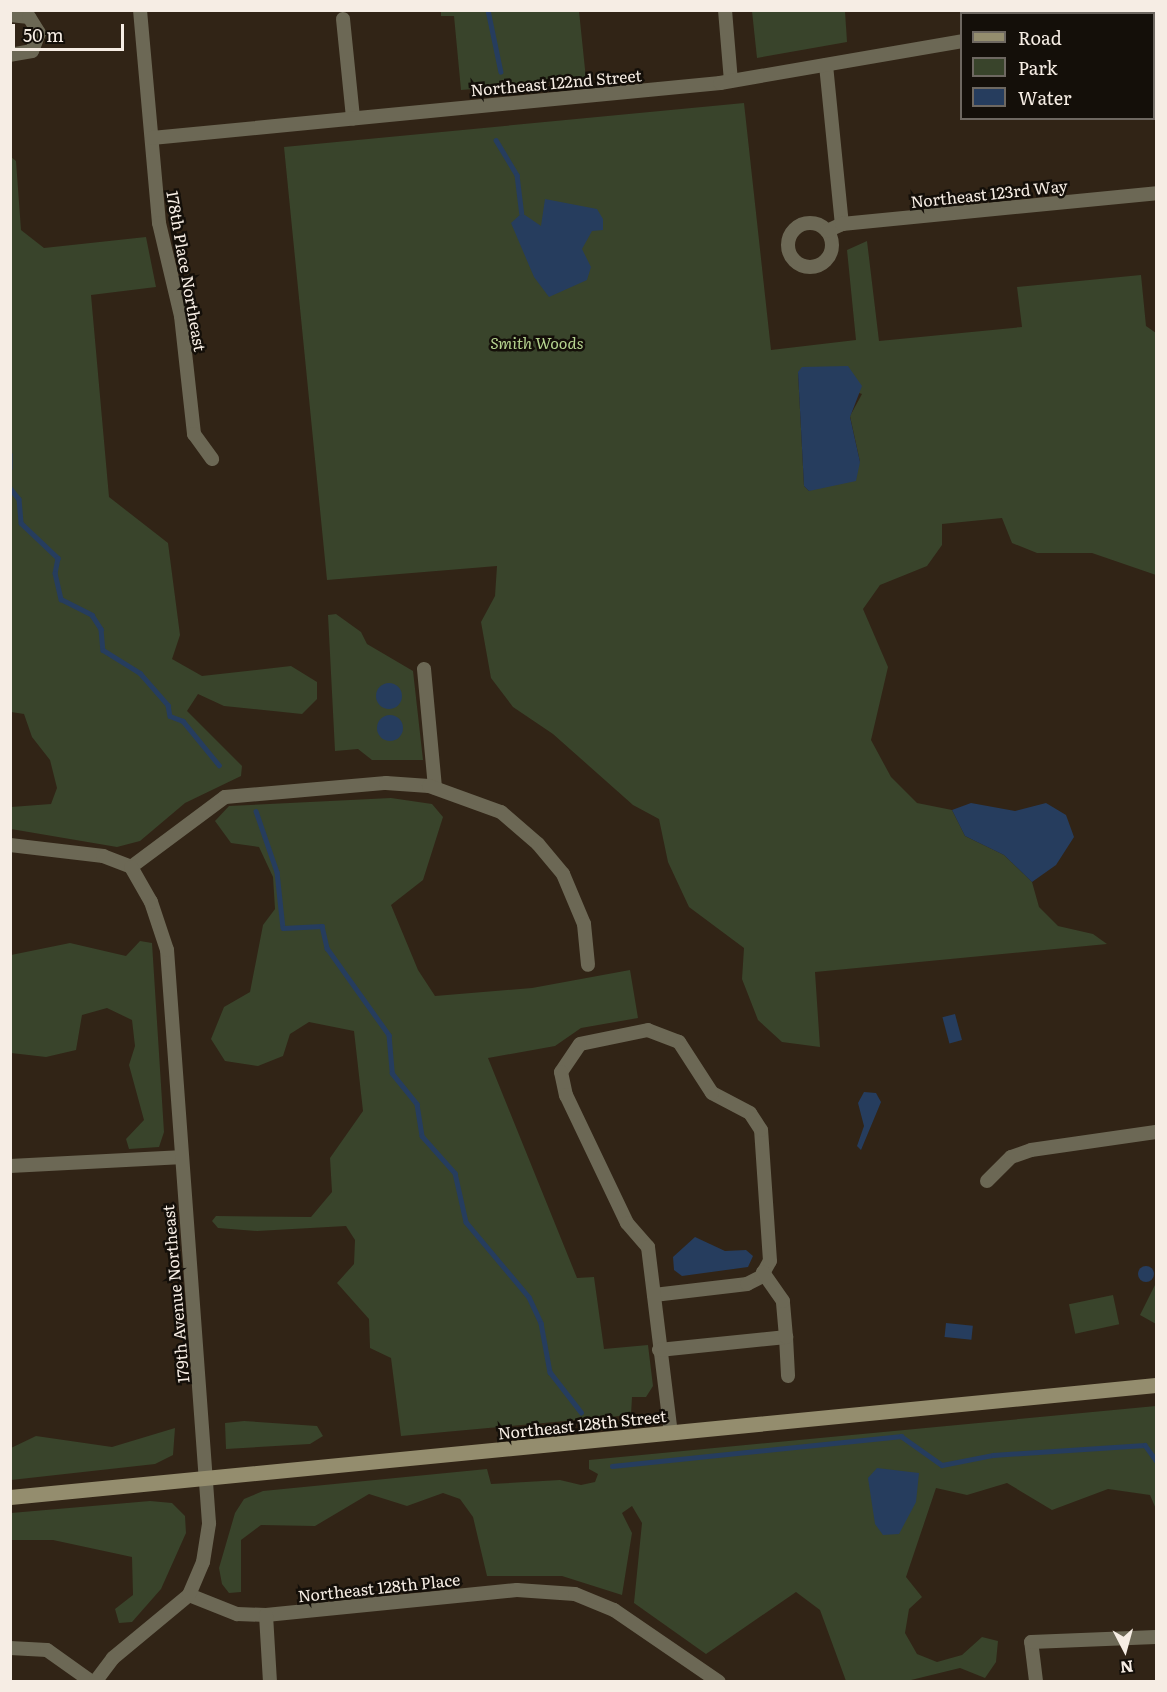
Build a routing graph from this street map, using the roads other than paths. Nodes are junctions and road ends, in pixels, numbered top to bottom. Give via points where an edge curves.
1 (141, 10) edge
2 (725, 10) edge
3 (10, 15) edge
4 (343, 19) dead end
5 (960, 41) edge
6 (10, 55) edge
7 (826, 65) junction
8 (731, 81) junction
9 (353, 118) junction
10 (152, 138) junction
11 (1156, 194) edge
12 (842, 224) junction
13 (827, 231) dead end
14 (212, 459) dead end
15 (424, 669) dead end
16 (435, 787) junction
17 (10, 845) edge
18 (131, 867) junction
19 (588, 965) dead end
20 (1156, 1132) edge
21 (179, 1157) junction
22 (10, 1166) edge
23 (987, 1181) dead end
24 (763, 1272) junction
25 (654, 1295) junction
26 (786, 1337) junction
27 (659, 1350) junction
28 (788, 1376) dead end
29 (1156, 1385) edge
30 (671, 1433) junction
31 (208, 1478) junction
32 (10, 1497) edge
33 (189, 1595) junction
34 (266, 1615) junction
35 (1156, 1637) edge
36 (10, 1648) edge
37 (94, 1682) edge
38 (270, 1682) edge
39 (719, 1682) edge
40 (1036, 1682) edge

1 - 10 street, 178th Place Northeast
2 - 8 street
3 - 6 street via 29,17 39,33 32,51
4 - 9 street
5 - 7 street, Northeast 122nd Street
7 - 8 street, Northeast 122nd Street
7 - 12 street
8 - 9 street, Northeast 122nd Street
9 - 10 street, Northeast 122nd Street
10 - 14 street, 178th Place Northeast via 159,223 181,316 194,434
11 - 12 street, Northeast 123rd Way
12 - 13 street, Northeast 123rd Way
15 - 16 street
16 - 18 street via 386,783 225,797
16 - 19 street via 501,812 538,844 562,874 584,924
17 - 18 street via 103,856
18 - 21 street, 179th Avenue Northeast via 151,902 167,950
20 - 23 street via 1031,1150 1011,1157
21 - 22 street
21 - 31 street, 179th Avenue Northeast
24 - 25 street via 747,1284
24 - 25 street via 770,1261 761,1130 750,1113 712,1093 679,1042 664,1032 648,1030 580,1044 561,1072 566,1095 627,1223 648,1247
24 - 26 street via 783,1300
25 - 27 street
26 - 27 street
26 - 28 street
27 - 30 street
29 - 30 street, Northeast 128th Street
30 - 31 street, Northeast 128th Street
31 - 32 street, Northeast 128th Street
31 - 33 street, 179th Avenue Northeast via 203,1562
33 - 34 street, Northeast 128th Place via 237,1614
33 - 37 street, 179th Avenue Northeast via 112,1658
34 - 38 street
34 - 39 street, Northeast 128th Place via 518,1590 575,1594 614,1610
35 - 40 street via 1031,1642
36 - 37 street via 47,1650

